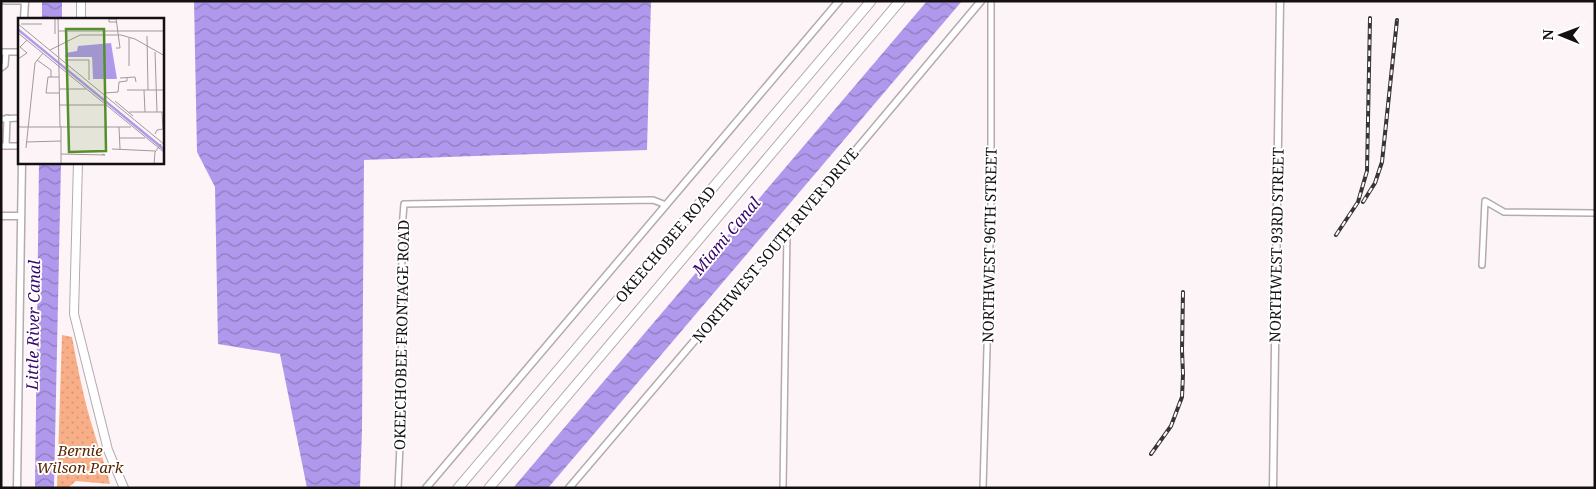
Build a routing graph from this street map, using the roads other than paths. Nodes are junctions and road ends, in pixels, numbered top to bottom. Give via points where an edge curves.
1 (4, 1) edge
2 (25, 1) edge
3 (81, 1) edge
4 (839, 1) edge
5 (871, 1) edge
6 (900, 1) edge
7 (981, 1) edge
8 (991, 1) edge
9 (1280, 1) edge
10 (24, 18) edge
11 (81, 18) edge
12 (4, 52) edge
13 (18, 52) edge
14 (1, 68) edge
15 (4, 118) edge
16 (18, 118) edge
17 (4, 146) edge
18 (18, 146) edge
19 (22, 164) edge
20 (78, 164) edge
21 (666, 205) junction
22 (1595, 212) edge
23 (1, 216) edge
24 (21, 216) junction
25 (787, 232) junction
26 (1482, 265) dead end
27 (16, 488) edge
28 (124, 488) edge
29 (398, 488) edge
30 (426, 488) edge
31 (458, 488) edge
32 (489, 488) edge
33 (569, 488) edge
34 (783, 488) edge
35 (984, 488) edge
36 (1273, 488) edge

1 - 2 street
2 - 10 street
3 - 11 main road
4 - 21 street
5 - 31 highway, OKEECHOBEE ROAD
6 - 32 highway, OKEECHOBEE ROAD
7 - 25 street, NORTHWEST SOUTH RIVER DRIVE
8 - 35 street, NORTHWEST 96TH STREET via 991,208
9 - 36 street, NORTHWEST 93RD STREET
12 - 13 street
12 - 14 street via 5,65
15 - 16 street
15 - 17 street
17 - 18 street
19 - 24 street
20 - 28 main road via 74,314 108,450
21 - 29 street, OKEECHOBEE FRONTAGE ROAD via 653,200 404,204
21 - 30 street
22 - 26 street via 1504,212 1485,201
23 - 24 street
24 - 27 street
25 - 33 street, NORTHWEST SOUTH RIVER DRIVE
25 - 34 street

